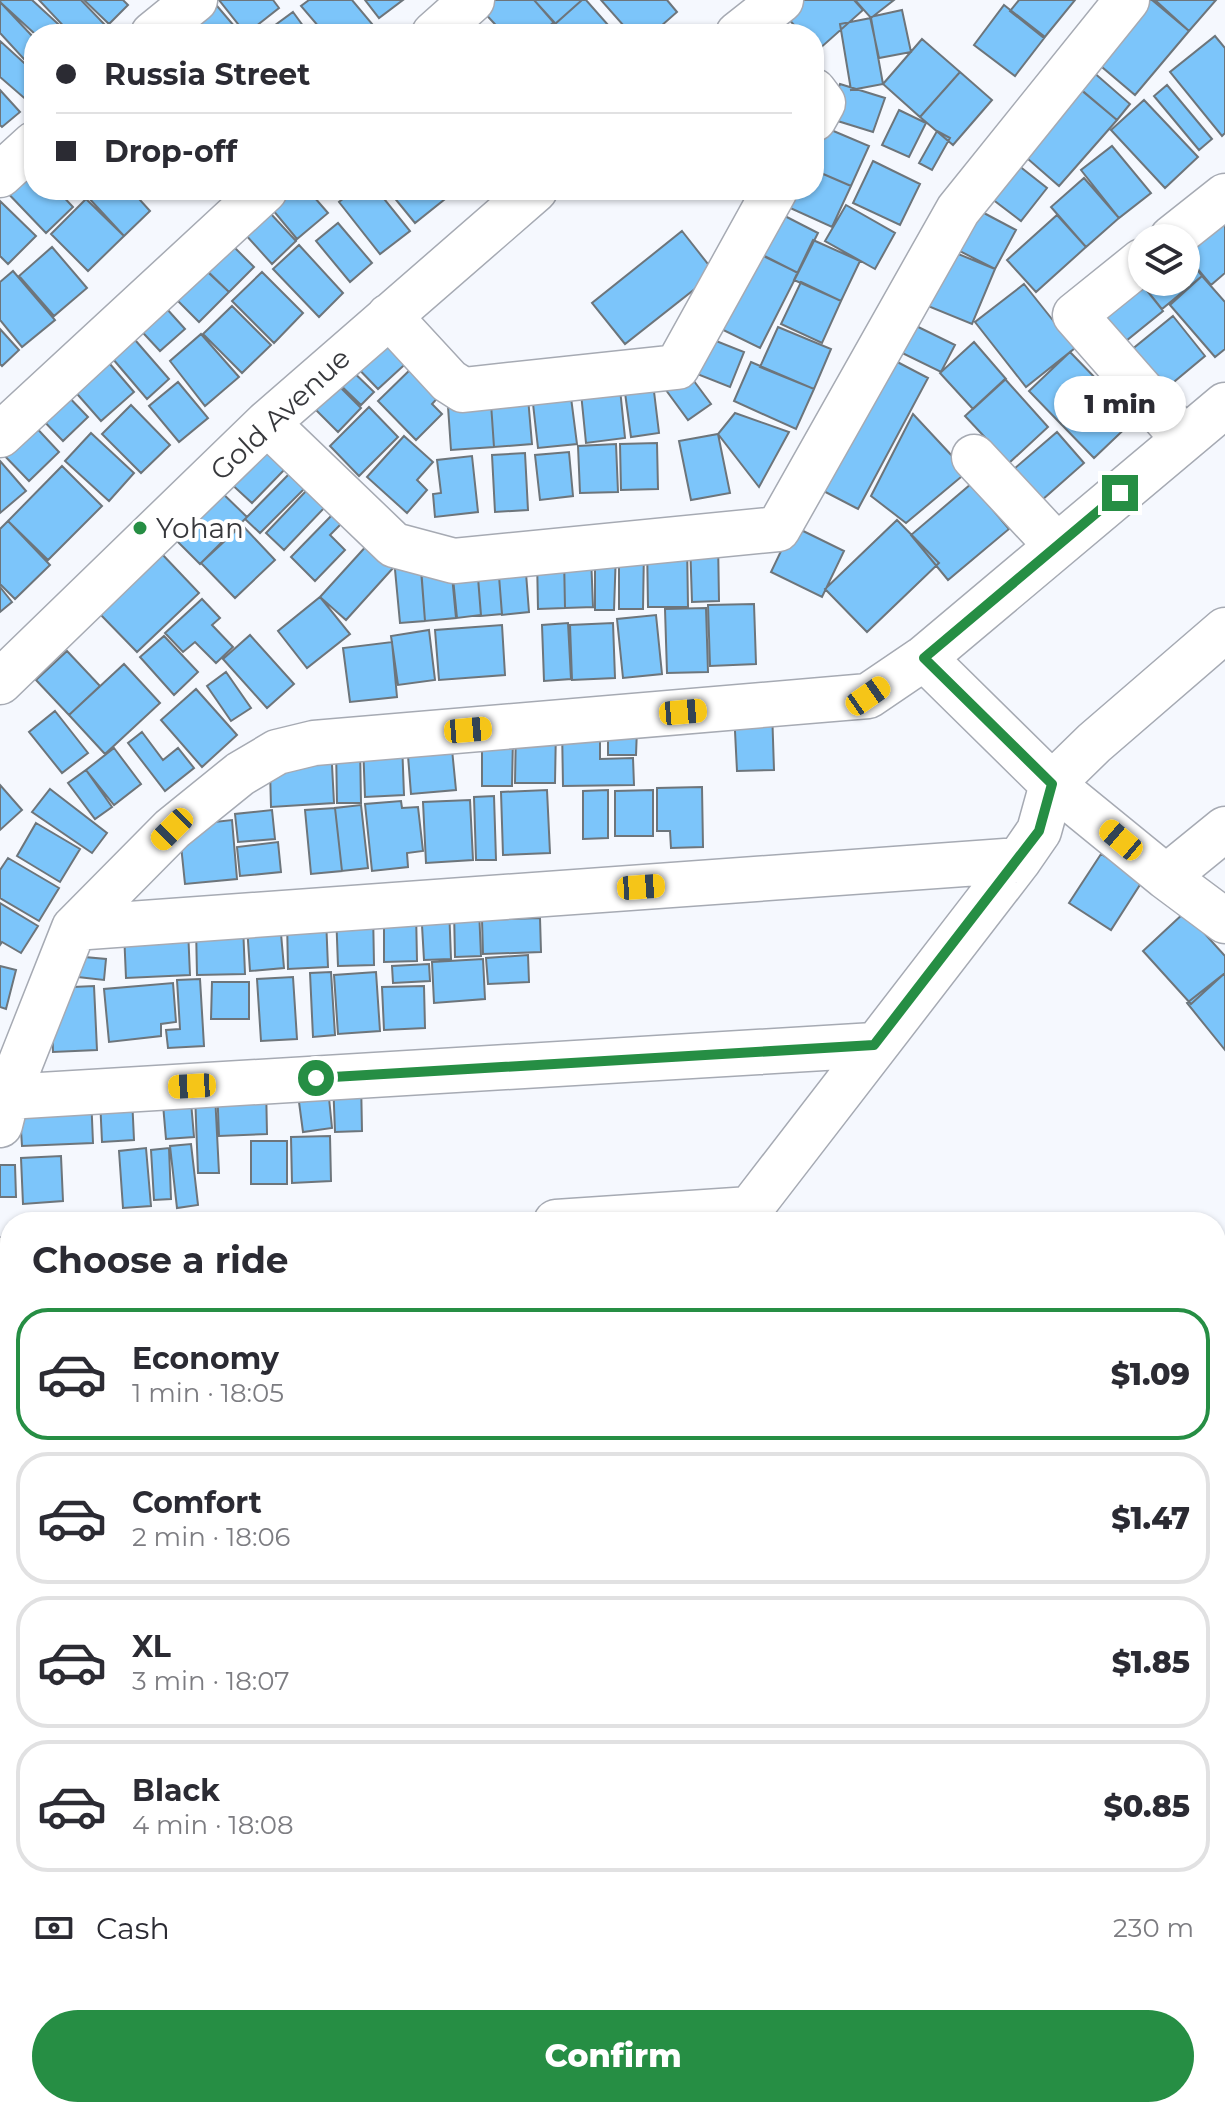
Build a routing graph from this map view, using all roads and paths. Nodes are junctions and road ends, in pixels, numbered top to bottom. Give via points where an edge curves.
1 (195, 0) edge
2 (1127, 0) edge
3 (165, 24) edge
4 (24, 153) edge
5 (0, 175) edge
6 (1225, 196) edge
7 (254, 200) edge
8 (523, 200) edge
9 (769, 200) edge
10 (1190, 224) edge
11 (1128, 272) edge
12 (389, 316) junction
13 (1225, 405) edge
14 (267, 423) junction
15 (0, 435) edge
16 (1184, 439) junction
17 (974, 457) dead end
18 (1057, 546) junction
19 (1225, 630) edge
20 (924, 658) junction
21 (0, 682) edge
22 (1052, 784) junction
23 (1225, 829) edge
24 (1019, 860) junction
25 (1166, 877) junction
26 (1225, 921) edge
27 (74, 928) junction
28 (874, 1045) junction
29 (3, 1111) edge
30 (705, 1212) edge

1 - 3 street
2 - 14 street via 958,210 778,529 454,561 394,545
4 - 5 street
6 - 10 street
7 - 15 street
8 - 12 street, Gold Avenue
9 - 12 street via 677,367 463,390
11 - 16 street via 1075,315
12 - 14 street, Gold Avenue
13 - 16 street
14 - 21 street, Gold Avenue
16 - 18 street
17 - 18 street
18 - 20 street
19 - 22 street
20 - 22 street
20 - 27 street via 868,696 314,743 277,752 240,774 172,829
22 - 24 street via 1039,831
22 - 25 street
23 - 25 street
24 - 27 street
24 - 28 street
25 - 26 street
27 - 29 street
28 - 29 street
28 - 30 street via 750,1209

